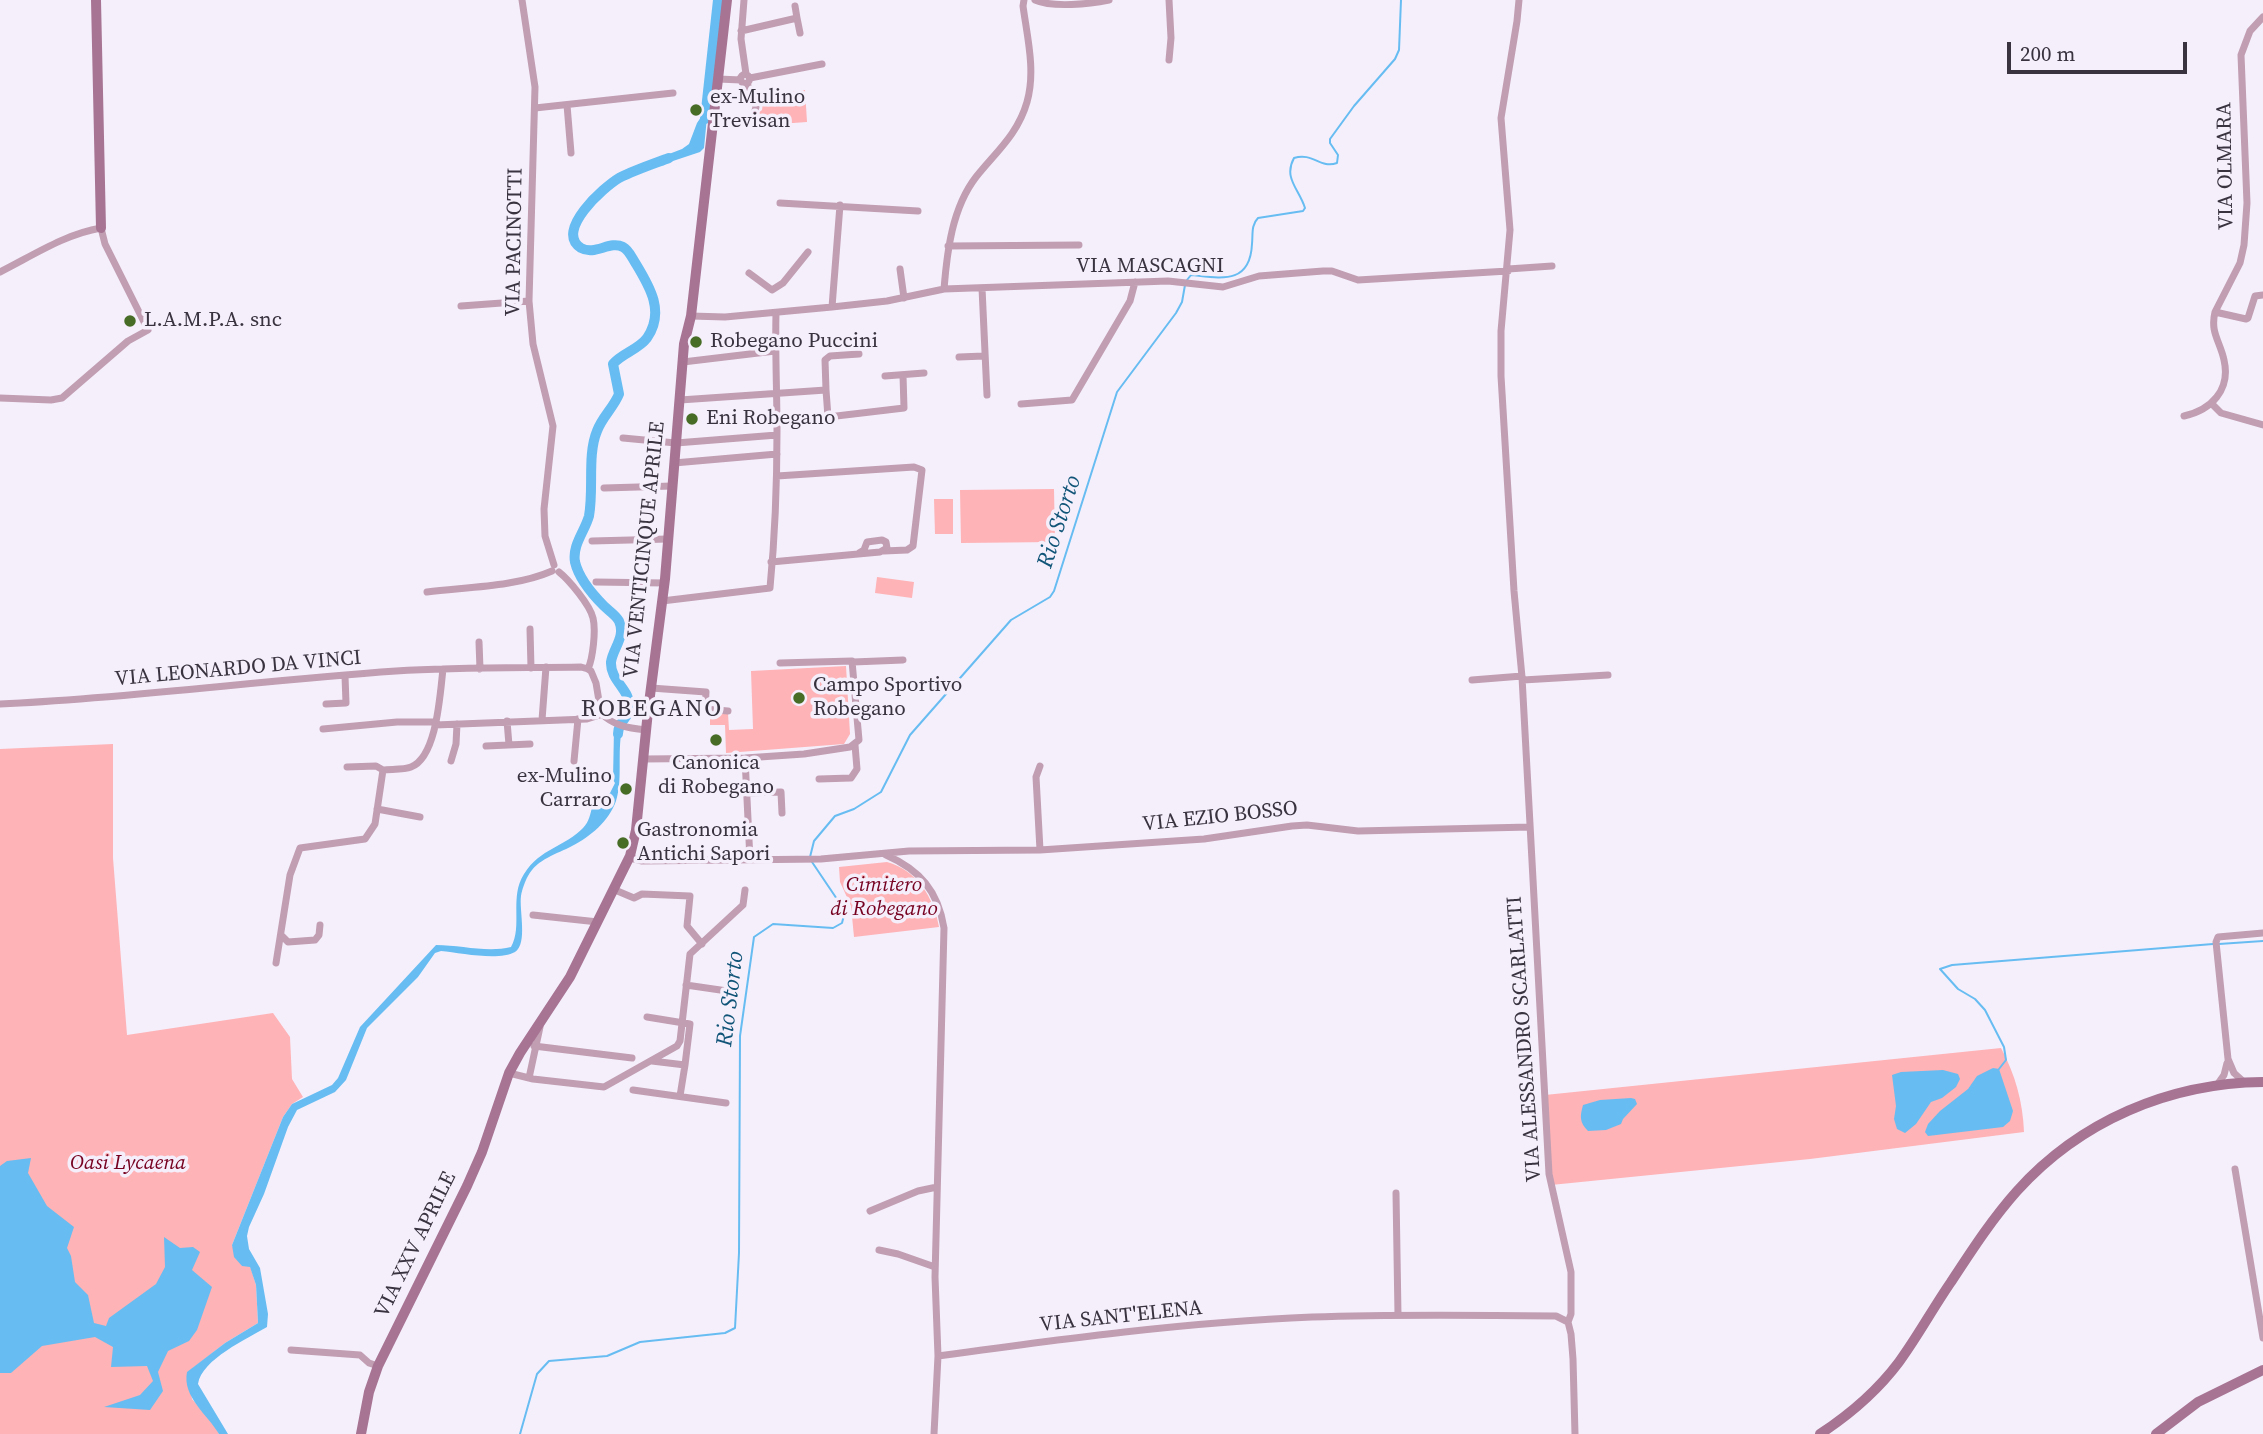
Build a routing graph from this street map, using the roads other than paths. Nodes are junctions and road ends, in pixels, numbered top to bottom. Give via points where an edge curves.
1 (96, 0) edge
2 (522, 0) edge
3 (727, 0) edge
4 (744, 0) edge
5 (1024, 0) edge
6 (1035, 0) edge
7 (1109, 0) edge
8 (1169, 0) edge
9 (1518, 0) edge
10 (795, 6) dead end
11 (2263, 17) edge
12 (797, 18) junction
13 (741, 31) junction
14 (800, 33) dead end
15 (1169, 60) dead end
16 (822, 64) dead end
17 (719, 79) junction
18 (746, 79) junction
19 (673, 93) dead end
20 (567, 104) junction
21 (535, 108) junction
22 (754, 114) dead end
23 (571, 153) dead end
24 (780, 202) dead end
25 (840, 205) junction
26 (918, 211) dead end
27 (101, 228) junction
28 (1079, 245) dead end
29 (948, 246) junction
30 (808, 252) dead end
31 (1552, 267) dead end
32 (901, 269) dead end
33 (1508, 270) junction
34 (0, 272) edge
35 (749, 274) dead end
36 (1135, 282) junction
37 (982, 288) junction
38 (944, 289) junction
39 (2263, 295) edge
40 (904, 298) junction
41 (529, 301) junction
42 (461, 306) dead end
43 (832, 307) junction
44 (2215, 312) junction
45 (776, 313) junction
46 (691, 316) junction
47 (775, 351) junction
48 (859, 354) dead end
49 (984, 356) junction
50 (959, 357) dead end
51 (683, 362) junction
52 (924, 373) dead end
53 (903, 375) junction
54 (885, 376) dead end
55 (826, 390) junction
56 (777, 393) junction
57 (987, 395) dead end
58 (0, 398) edge
59 (680, 400) junction
60 (1021, 404) dead end
61 (2212, 404) junction
62 (2184, 416) dead end
63 (2263, 425) edge
64 (777, 435) junction
65 (623, 438) dead end
66 (676, 443) junction
67 (777, 454) junction
68 (674, 463) junction
69 (777, 476) junction
70 (673, 486) junction
71 (604, 488) dead end
72 (668, 540) junction
73 (592, 541) dead end
74 (772, 562) junction
75 (555, 569) junction
76 (596, 582) dead end
77 (664, 583) junction
78 (427, 592) dead end
79 (662, 601) junction
80 (530, 629) dead end
81 (478, 642) dead end
82 (903, 660) dead end
83 (853, 662) junction
84 (780, 663) dead end
85 (546, 667) junction
86 (531, 668) junction
87 (480, 669) junction
88 (588, 669) junction
89 (443, 670) junction
90 (1608, 675) dead end
91 (345, 676) junction
92 (1522, 678) junction
93 (1472, 680) dead end
94 (651, 688) junction
95 (0, 704) edge
96 (326, 704) dead end
97 (728, 711) dead end
98 (451, 713) dead end
99 (603, 714) junction
100 (578, 719) junction
101 (542, 720) junction
102 (507, 721) junction
103 (436, 724) junction
104 (454, 724) junction
105 (323, 729) dead end
106 (646, 730) junction
107 (530, 744) dead end
108 (509, 745) junction
109 (855, 745) junction
110 (486, 746) dead end
111 (745, 758) junction
112 (645, 759) junction
113 (451, 761) dead end
114 (574, 761) dead end
115 (1040, 766) dead end
116 (346, 767) dead end
117 (383, 770) junction
118 (819, 779) dead end
119 (746, 793) junction
120 (377, 809) junction
121 (782, 813) dead end
122 (420, 817) dead end
123 (1530, 828) junction
124 (1040, 850) junction
125 (886, 855) junction
126 (630, 858) junction
127 (750, 860) junction
128 (615, 890) junction
129 (745, 890) dead end
130 (533, 915) dead end
131 (598, 922) junction
132 (320, 925) dead end
133 (2263, 933) edge
134 (281, 935) junction
135 (702, 944) junction
136 (276, 963) dead end
137 (686, 985) junction
138 (734, 992) dead end
139 (647, 1017) dead end
140 (683, 1021) junction
141 (541, 1023) junction
142 (534, 1046) junction
143 (632, 1058) dead end
144 (2228, 1059) junction
145 (650, 1061) junction
146 (685, 1065) junction
147 (509, 1073) junction
148 (528, 1078) junction
149 (2244, 1082) junction
150 (2263, 1082) edge
151 (2217, 1085) junction
152 (633, 1090) dead end
153 (680, 1096) junction
154 (726, 1103) dead end
155 (2235, 1169) dead end
156 (937, 1187) junction
157 (1396, 1193) dead end
158 (870, 1210) dead end
159 (879, 1250) dead end
160 (935, 1267) junction
161 (1398, 1315) junction
162 (1568, 1321) junction
163 (2263, 1338) edge
164 (291, 1350) dead end
165 (937, 1356) junction
166 (379, 1366) junction
167 (2263, 1370) edge
168 (361, 1434) edge
169 (934, 1434) edge
170 (1575, 1434) edge
171 (1820, 1434) edge
172 (2156, 1434) edge

1 - 27 main road
2 - 21 street, VIA PACINOTTI
3 - 17 main road, VIA VENTICINQUE APRILE
4 - 13 street
5 - 29 street via 1031,80 1027,100 1013,135 964,197
6 - 7 street via 1053,4
8 - 15 street
9 - 33 street, VIA ALESSANDRO SCARLATTI via 1501,118 1510,230
10 - 12 street
11 - 44 street, VIA OLMARA via 2250,31 2241,55 2244,245
12 - 13 street
12 - 14 street
13 - 18 street
16 - 18 street
17 - 18 street
17 - 46 main road, VIA VENTICINQUE APRILE
18 - 22 street via 756,107
19 - 20 street
20 - 21 street
20 - 23 street
21 - 41 street, VIA PACINOTTI
24 - 25 street
25 - 26 street
25 - 43 street
27 - 34 street via 85,230
27 - 58 street via 148,330 128,341 62,398
28 - 29 street
29 - 38 street
30 - 35 street via 772,290
31 - 33 street, VIA MASCAGNI
32 - 40 street
33 - 36 street, VIA MASCAGNI via 1358,280 1324,271 1253,276 1223,287 1186,281
33 - 92 street, VIA ALESSANDRO SCARLATTI via 1501,376
36 - 37 street, VIA MASCAGNI
36 - 60 street via 1130,301 1072,400
37 - 38 street, VIA MASCAGNI
37 - 49 street
38 - 40 street, VIA MASCAGNI
39 - 44 street via 2255,296 2246,319
40 - 43 street, VIA MASCAGNI
41 - 42 street
41 - 75 street, VIA PACINOTTI via 533,344 553,426 544,509 545,536
43 - 45 street, VIA MASCAGNI
44 - 61 street via 2213,328 2224,358 2225,377
45 - 46 street, VIA MASCAGNI
45 - 47 street
46 - 51 main road, VIA VENTICINQUE APRILE
47 - 51 street
47 - 56 street
48 - 55 street via 825,360
49 - 50 street
49 - 57 street
51 - 59 main road, VIA VENTICINQUE APRILE
52 - 53 street
53 - 54 street
53 - 55 street via 904,408 828,417
55 - 56 street
56 - 59 street
56 - 64 street
59 - 66 main road, VIA VENTICINQUE APRILE
61 - 62 street
61 - 63 street via 2221,413
64 - 66 street
64 - 67 street
65 - 66 street
66 - 68 main road, VIA VENTICINQUE APRILE
67 - 68 street
67 - 69 street
68 - 70 main road, VIA VENTICINQUE APRILE
69 - 74 street
69 - 74 street via 919,468 923,473 913,546 907,550
70 - 71 street
70 - 72 main road, VIA VENTICINQUE APRILE
72 - 73 street
72 - 77 main road, VIA VENTICINQUE APRILE
74 - 79 street via 770,588
75 - 78 street via 538,577
75 - 88 street, VIA PACINOTTI via 593,617
76 - 77 street
77 - 79 main road, VIA VENTICINQUE APRILE
79 - 94 main road, VIA VENTICINQUE APRILE
80 - 86 street
81 - 87 street
82 - 83 street
83 - 84 street
83 - 109 street via 859,740
85 - 86 street, VIA LEONARDO DA VINCI
85 - 88 street, VIA LEONARDO DA VINCI
85 - 101 street
86 - 87 street, VIA LEONARDO DA VINCI
87 - 89 street, VIA LEONARDO DA VINCI
88 - 99 street, VIA PACINOTTI
89 - 91 street, VIA LEONARDO DA VINCI
89 - 103 street
90 - 92 street
91 - 95 street, VIA LEONARDO DA VINCI
91 - 96 street via 346,703
92 - 93 street
92 - 123 street, VIA ALESSANDRO SCARLATTI
94 - 97 street via 706,692 705,709
94 - 106 main road, VIA VENTICINQUE APRILE
98 - 104 street
99 - 100 street
99 - 106 street via 620,725
100 - 101 street
100 - 114 street
101 - 102 street
102 - 104 street
102 - 108 street
103 - 104 street
103 - 105 street via 397,722
103 - 117 street via 425,757 411,768
104 - 113 street via 456,744
106 - 112 main road, VIA VENTICINQUE APRILE
107 - 108 street
108 - 110 street
109 - 111 street
109 - 118 street via 857,769 850,778
111 - 112 street
111 - 119 street
112 - 126 main road, VIA VENTICINQUE APRILE
115 - 124 street via 1035,777
116 - 117 street via 376,765
117 - 120 street
119 - 121 street via 781,792
119 - 127 street
120 - 122 street
120 - 134 street via 375,824 365,839 300,848 290,875
123 - 124 street, VIA EZIO BOSSO via 1358,831 1292,825 1178,842
123 - 162 street, VIA ALESSANDRO SCARLATTI via 1549,1174 1571,1272
124 - 125 street, VIA EZIO BOSSO
125 - 127 street, VIA EZIO BOSSO
125 - 156 street via 929,886 942,910
126 - 127 street
126 - 128 main road, VIA VENTICINQUE APRILE
128 - 131 main road, VIA VENTICINQUE APRILE
128 - 135 street via 634,898 642,894 690,896 687,926
129 - 135 street via 743,905
130 - 131 street
131 - 141 main road, VIA VENTICINQUE APRILE
132 - 134 street via 315,940 288,942
133 - 144 street via 2218,937 2216,944
134 - 136 street
135 - 137 street via 690,954
137 - 138 street
137 - 140 street
139 - 140 street
140 - 145 street via 677,1046
140 - 146 street via 690,1024
141 - 142 street
141 - 147 main road, VIA VENTICINQUE APRILE
142 - 143 street
142 - 148 street
144 - 149 street
144 - 151 street
145 - 146 street
145 - 148 street via 604,1087
146 - 153 street
147 - 148 street
147 - 166 main road, VIA XXV APRILE via 475,1168
149 - 150 main road
149 - 151 main road
151 - 171 main road via 2172,1094 2128,1110 2049,1160 1986,1229 1898,1363 1840,1422
152 - 153 street
153 - 154 street
155 - 163 street
156 - 158 street
156 - 160 street
157 - 161 street
159 - 160 street
160 - 165 street
161 - 162 street, VIA SANT'ELENA via 1556,1316
161 - 165 street, VIA SANT'ELENA via 1309,1317 1100,1334
162 - 170 street, VIA ALESSANDRO SCARLATTI
164 - 166 street via 360,1355
165 - 169 street
166 - 168 main road, VIA XXV APRILE
167 - 172 main road via 2198,1402

